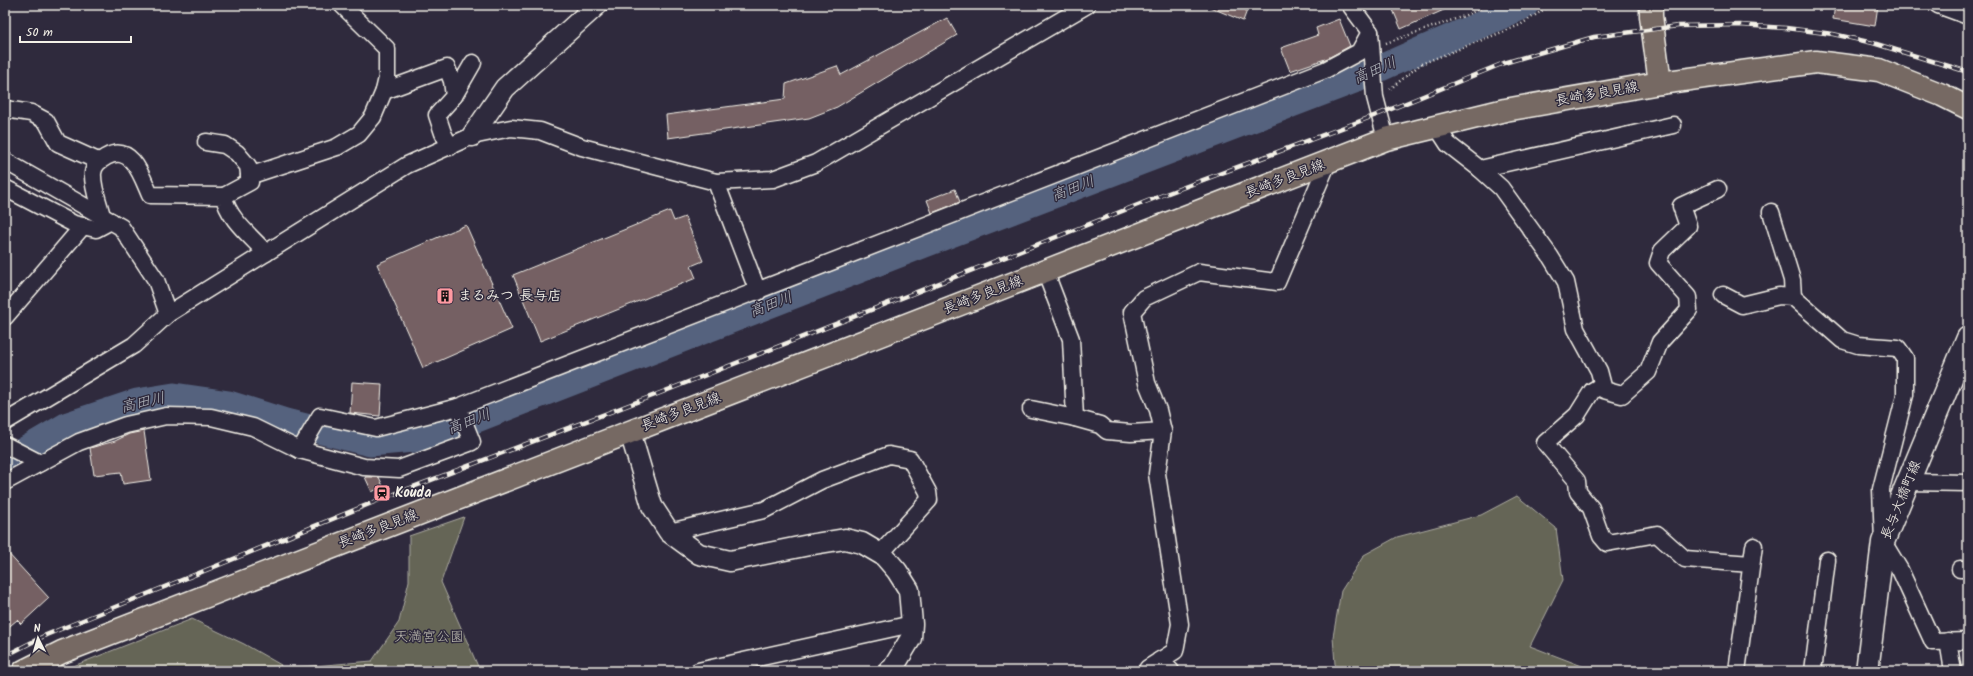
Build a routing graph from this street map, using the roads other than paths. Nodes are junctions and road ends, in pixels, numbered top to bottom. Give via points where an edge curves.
1 (342, 5) edge
2 (597, 5) edge
3 (1087, 5) edge
4 (1350, 5) edge
5 (1651, 5) edge
6 (1938, 5) edge
7 (1968, 16) edge
8 (1370, 39) junction
9 (473, 63) dead end
10 (1660, 83) junction
11 (384, 91) junction
12 (454, 96) junction
13 (1968, 108) edge
14 (5, 109) edge
15 (1673, 125) dead end
16 (1437, 127) junction
17 (472, 136) junction
18 (1386, 139) junction
19 (206, 142) dead end
20 (450, 147) junction
21 (5, 161) edge
22 (98, 161) junction
23 (1328, 162) junction
24 (1480, 169) junction
25 (249, 176) junction
26 (716, 182) junction
27 (5, 188) edge
28 (1718, 189) dead end
29 (224, 196) junction
30 (1771, 212) dead end
31 (106, 219) junction
32 (83, 226) junction
33 (266, 253) junction
34 (1046, 271) junction
35 (758, 292) junction
36 (1724, 295) dead end
37 (1793, 297) junction
38 (168, 314) junction
39 (5, 317) edge
40 (1968, 340) edge
41 (1602, 385) junction
42 (458, 407) junction
43 (1031, 409) dead end
44 (1075, 418) junction
45 (5, 422) edge
46 (1163, 431) junction
47 (630, 432) junction
48 (5, 445) edge
49 (300, 450) junction
50 (40, 463) junction
51 (5, 482) edge
52 (1908, 482) junction
53 (1968, 483) edge
54 (669, 532) junction
55 (1883, 542) junction
56 (1754, 546) dead end
57 (880, 554) junction
58 (1827, 560) dead end
59 (1751, 564) junction
60 (912, 624) junction
61 (1948, 641) junction
62 (1968, 641) edge
63 (1165, 666) edge
64 (24, 671) edge
65 (698, 671) edge
66 (889, 671) edge
67 (1146, 671) edge
68 (1736, 671) edge
69 (1813, 671) edge
70 (1867, 671) edge
71 (1953, 671) edge

1 - 11 street via 387,49 387,78
2 - 17 street via 505,88
3 - 26 street via 816,163 773,179
4 - 8 street
5 - 10 main road via 1650,16
6 - 7 street
8 - 18 street via 1375,94
8 - 35 street via 1358,52 1325,70
9 - 12 street
10 - 13 main road, 長崎多良見線 via 1816,62 1879,70
10 - 16 main road, 長崎多良見線 via 1505,110
11 - 12 street via 447,68
11 - 25 street via 373,117 359,134 336,147
12 - 20 street via 437,115
14 - 22 street via 31,113 46,121 58,143
15 - 24 street
16 - 18 main road, 長崎多良見線
16 - 24 street via 1448,144
17 - 20 street
17 - 26 street via 511,128 540,131 582,146
18 - 23 main road, 長崎多良見線
19 - 25 street via 225,145 237,153 248,166
20 - 33 street via 407,165
21 - 31 street
22 - 29 street via 119,154 131,158 150,195
22 - 31 street via 93,172
23 - 34 main road, 長崎多良見線
23 - 46 street via 1277,282 1199,272 1144,298 1132,312 1148,383
24 - 41 street via 1501,188 1566,282 1576,329 1599,371
25 - 29 street via 250,182
26 - 35 street
27 - 32 street via 74,224
28 - 41 street via 1681,206 1688,226 1662,251 1658,263 1688,297 1689,310 1660,342 1648,372 1622,395 1604,390
29 - 33 street via 225,205
30 - 37 street via 1792,280
31 - 32 street via 96,229
31 - 38 street via 121,227 156,280
32 - 39 street
33 - 38 street
34 - 44 street via 1071,339
34 - 47 main road, 長崎多良見線
35 - 42 street
36 - 37 street via 1742,305 1779,296
37 - 55 street via 1842,340 1898,348 1905,358 1905,396 1881,489
38 - 45 street via 134,345
40 - 52 main road, 長与大橋町線
41 - 59 street via 1592,391 1577,416 1545,443 1577,481 1578,492 1591,508 1601,536 1607,543 1657,534 1686,559
42 - 49 street via 376,428 320,416
42 - 49 street via 472,442 399,468 364,467
43 - 44 street
44 - 46 street via 1107,431
46 - 63 street via 1157,474 1180,624 1175,651
47 - 54 street via 652,506
47 - 64 main road, 長崎多良見線 via 62,652
48 - 50 street
49 - 50 street via 253,427 211,417 166,416 126,425 79,442
50 - 51 street
52 - 53 street
52 - 55 main road, 長与大橋町線
54 - 57 street via 699,554 730,561 845,539 862,543
54 - 57 street via 764,510 822,480 889,455 910,460 928,492 929,500
55 - 61 street via 1900,570 1933,642
55 - 70 main road, 長与大橋町線
56 - 59 street
57 - 60 street via 897,571 909,590
58 - 69 street
59 - 68 street
60 - 65 street
60 - 66 street via 911,638
61 - 62 street
61 - 71 street
63 - 67 street

